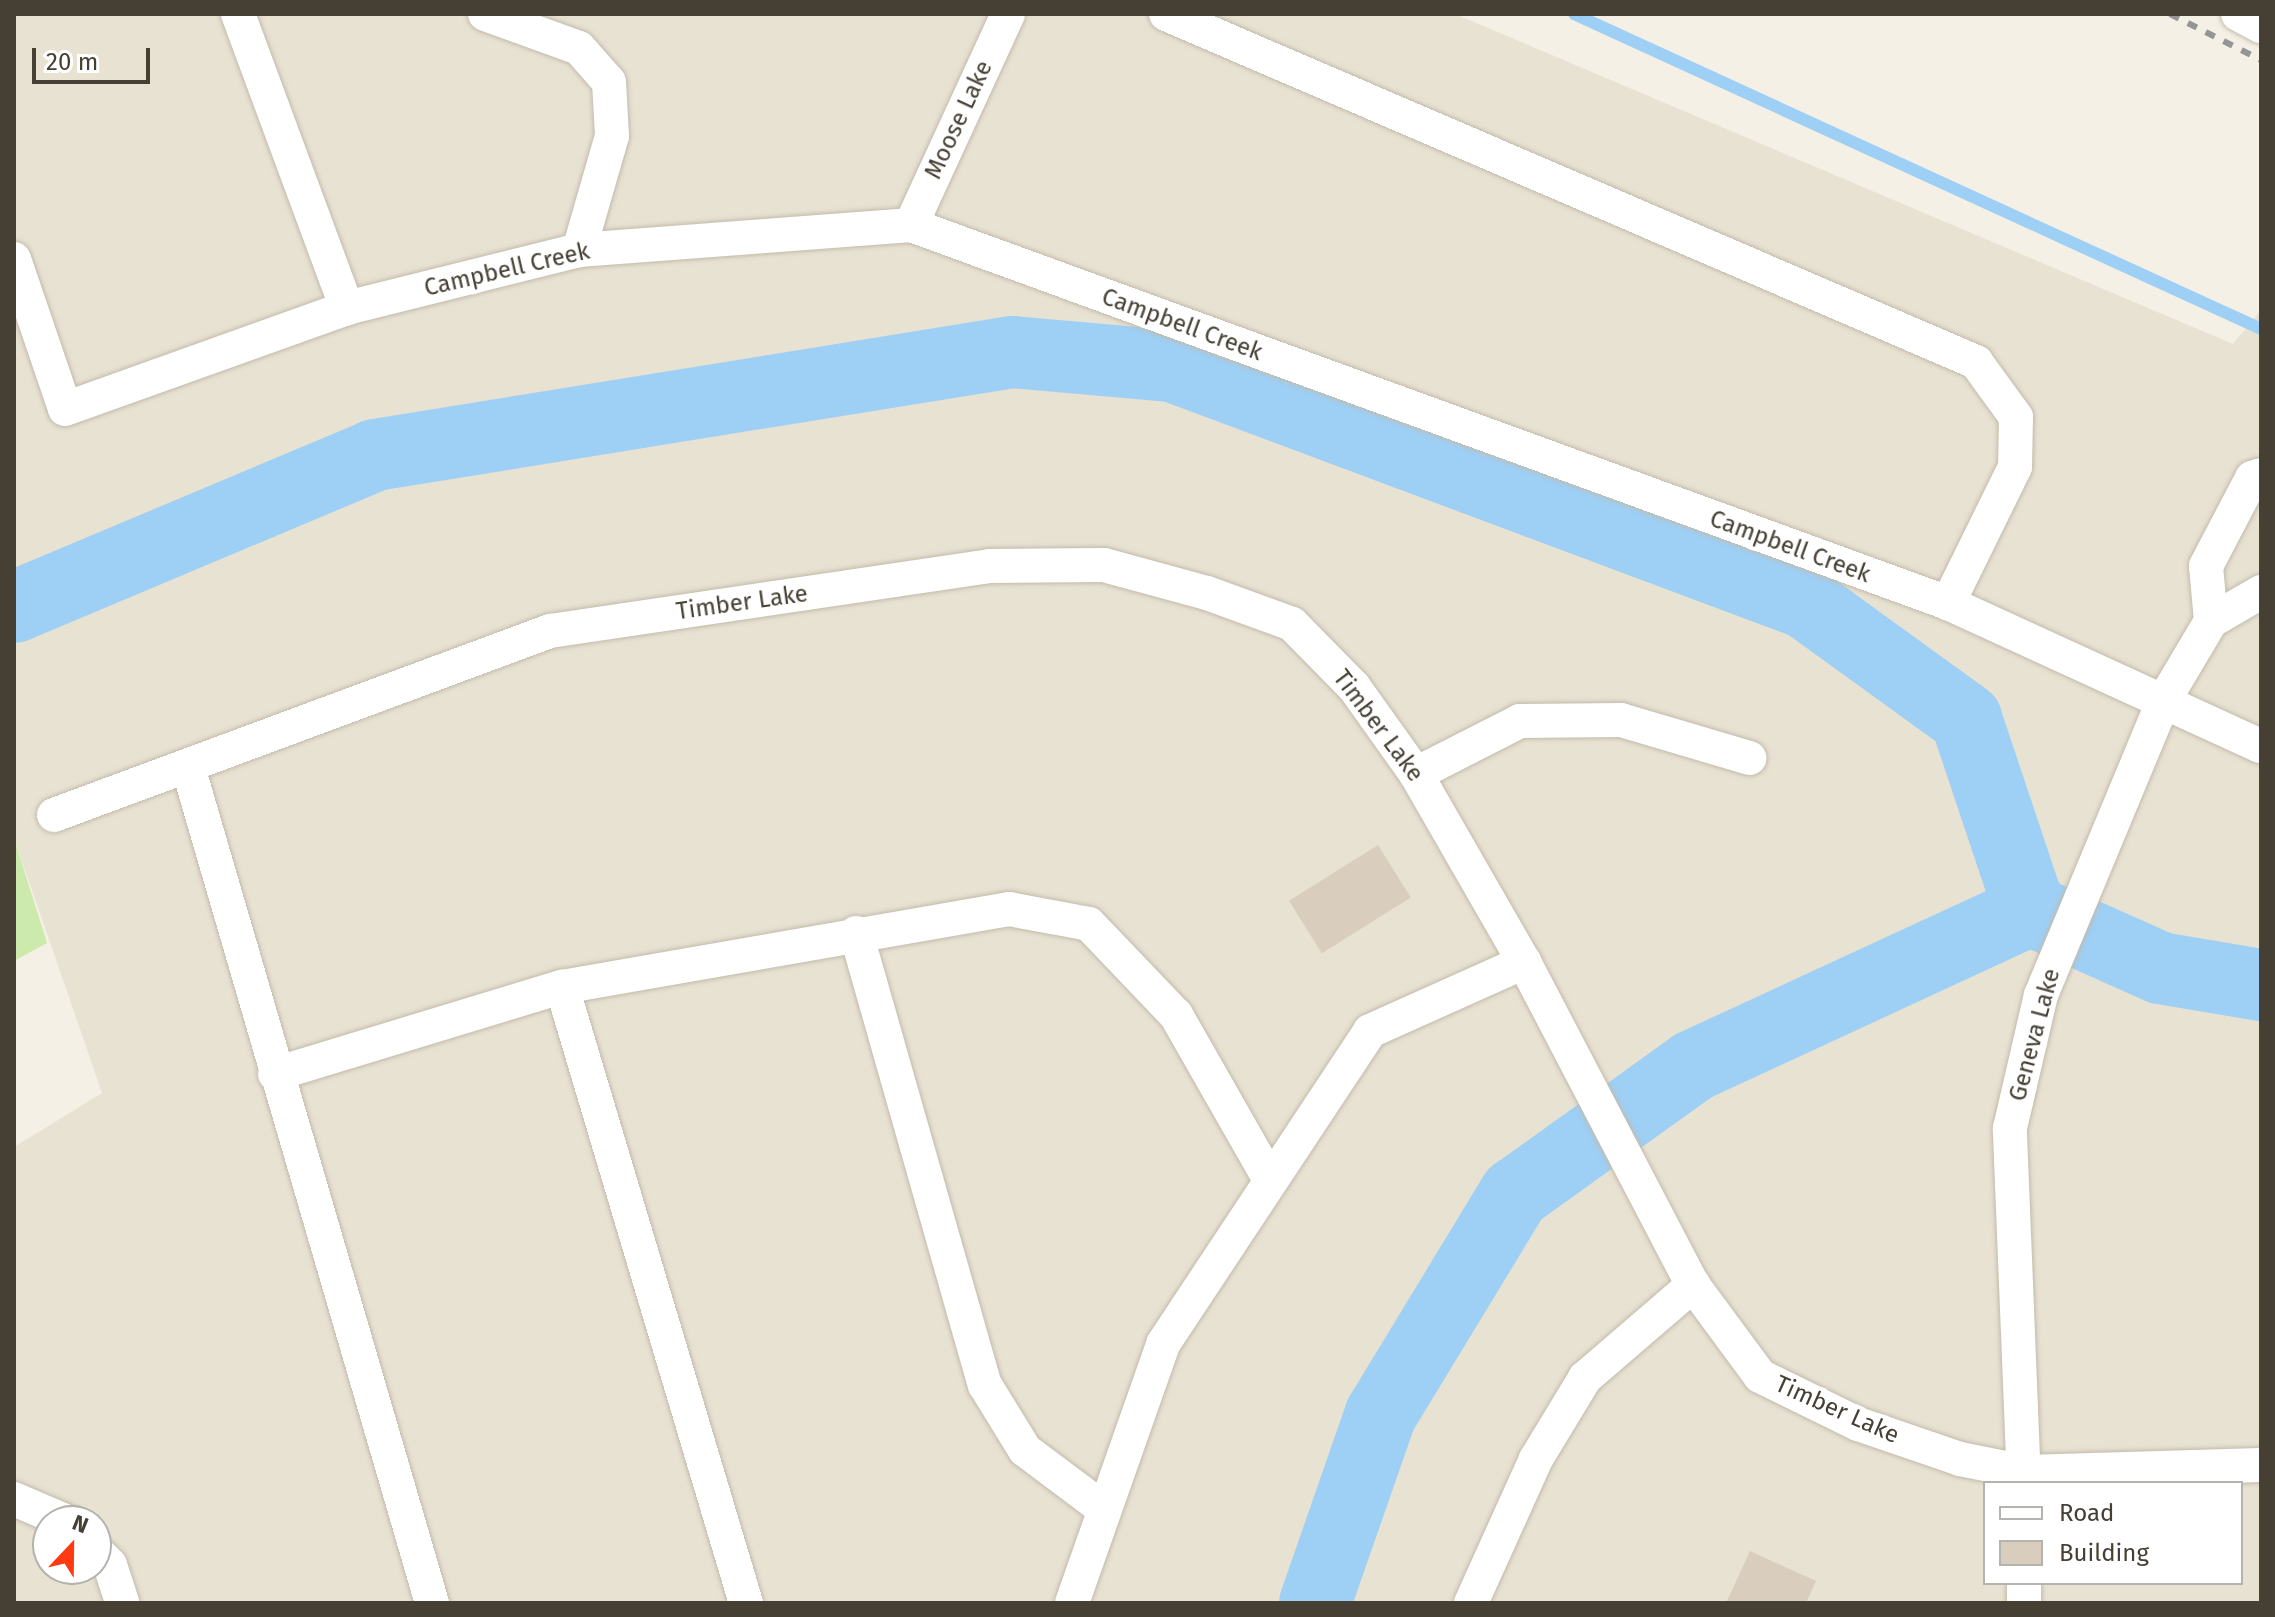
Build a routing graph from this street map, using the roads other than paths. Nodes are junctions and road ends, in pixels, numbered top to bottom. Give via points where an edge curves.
1 (238, 14) edge
2 (485, 14) edge
3 (1008, 14) edge
4 (1166, 14) edge
5 (2238, 14) edge
6 (2261, 26) edge
7 (911, 225) junction
8 (579, 250) junction
9 (14, 259) edge
10 (347, 308) junction
11 (2261, 475) edge
12 (2261, 592) edge
13 (1948, 603) junction
14 (2211, 621) junction
15 (2163, 702) junction
16 (2261, 746) edge
17 (1749, 758) dead end
18 (188, 767) junction
19 (1416, 774) junction
20 (54, 815) dead end
21 (856, 933) junction
22 (1524, 962) junction
23 (562, 987) junction
24 (275, 1074) junction
25 (1269, 1178) junction
26 (1693, 1285) junction
27 (2261, 1465) edge
28 (2024, 1477) edge
29 (1104, 1509) junction
30 (112, 1571) edge
31 (1481, 1599) edge
32 (122, 1603) edge
33 (432, 1603) edge
34 (746, 1603) edge
35 (1072, 1603) edge

1 - 10 street
2 - 8 street via 579,48 609,82 612,136
3 - 7 street, Moose Lake
4 - 13 street via 1976,362 2016,417 2015,467
5 - 6 street
7 - 8 street, Campbell Creek
7 - 13 street, Campbell Creek
8 - 10 street, Campbell Creek
9 - 10 street, Campbell Creek via 65,409
11 - 14 street via 2252,478 2206,566
12 - 14 street, Geneva Lake
13 - 15 street, Campbell Creek
14 - 15 street, Geneva Lake
15 - 16 street, Campbell Creek
15 - 28 street, Geneva Lake via 2041,995 2010,1128
17 - 19 street via 1621,720 1520,721
18 - 19 street, Timber Lake via 550,631 990,566 1104,565 1207,593 1292,624 1354,687
18 - 20 street, Timber Lake
18 - 24 street
19 - 22 street, Timber Lake
21 - 23 street
21 - 25 street via 1009,909 1089,924 1176,1015
21 - 29 street via 985,1385 1025,1450
22 - 25 street via 1370,1031
22 - 26 street, Timber Lake
23 - 24 street
23 - 34 street
24 - 33 street
25 - 29 street via 1163,1344
26 - 28 street, Timber Lake via 1760,1376 1858,1424
26 - 31 street via 1585,1378 1536,1459
27 - 28 street, Timber Lake
29 - 35 street
30 - 32 street

